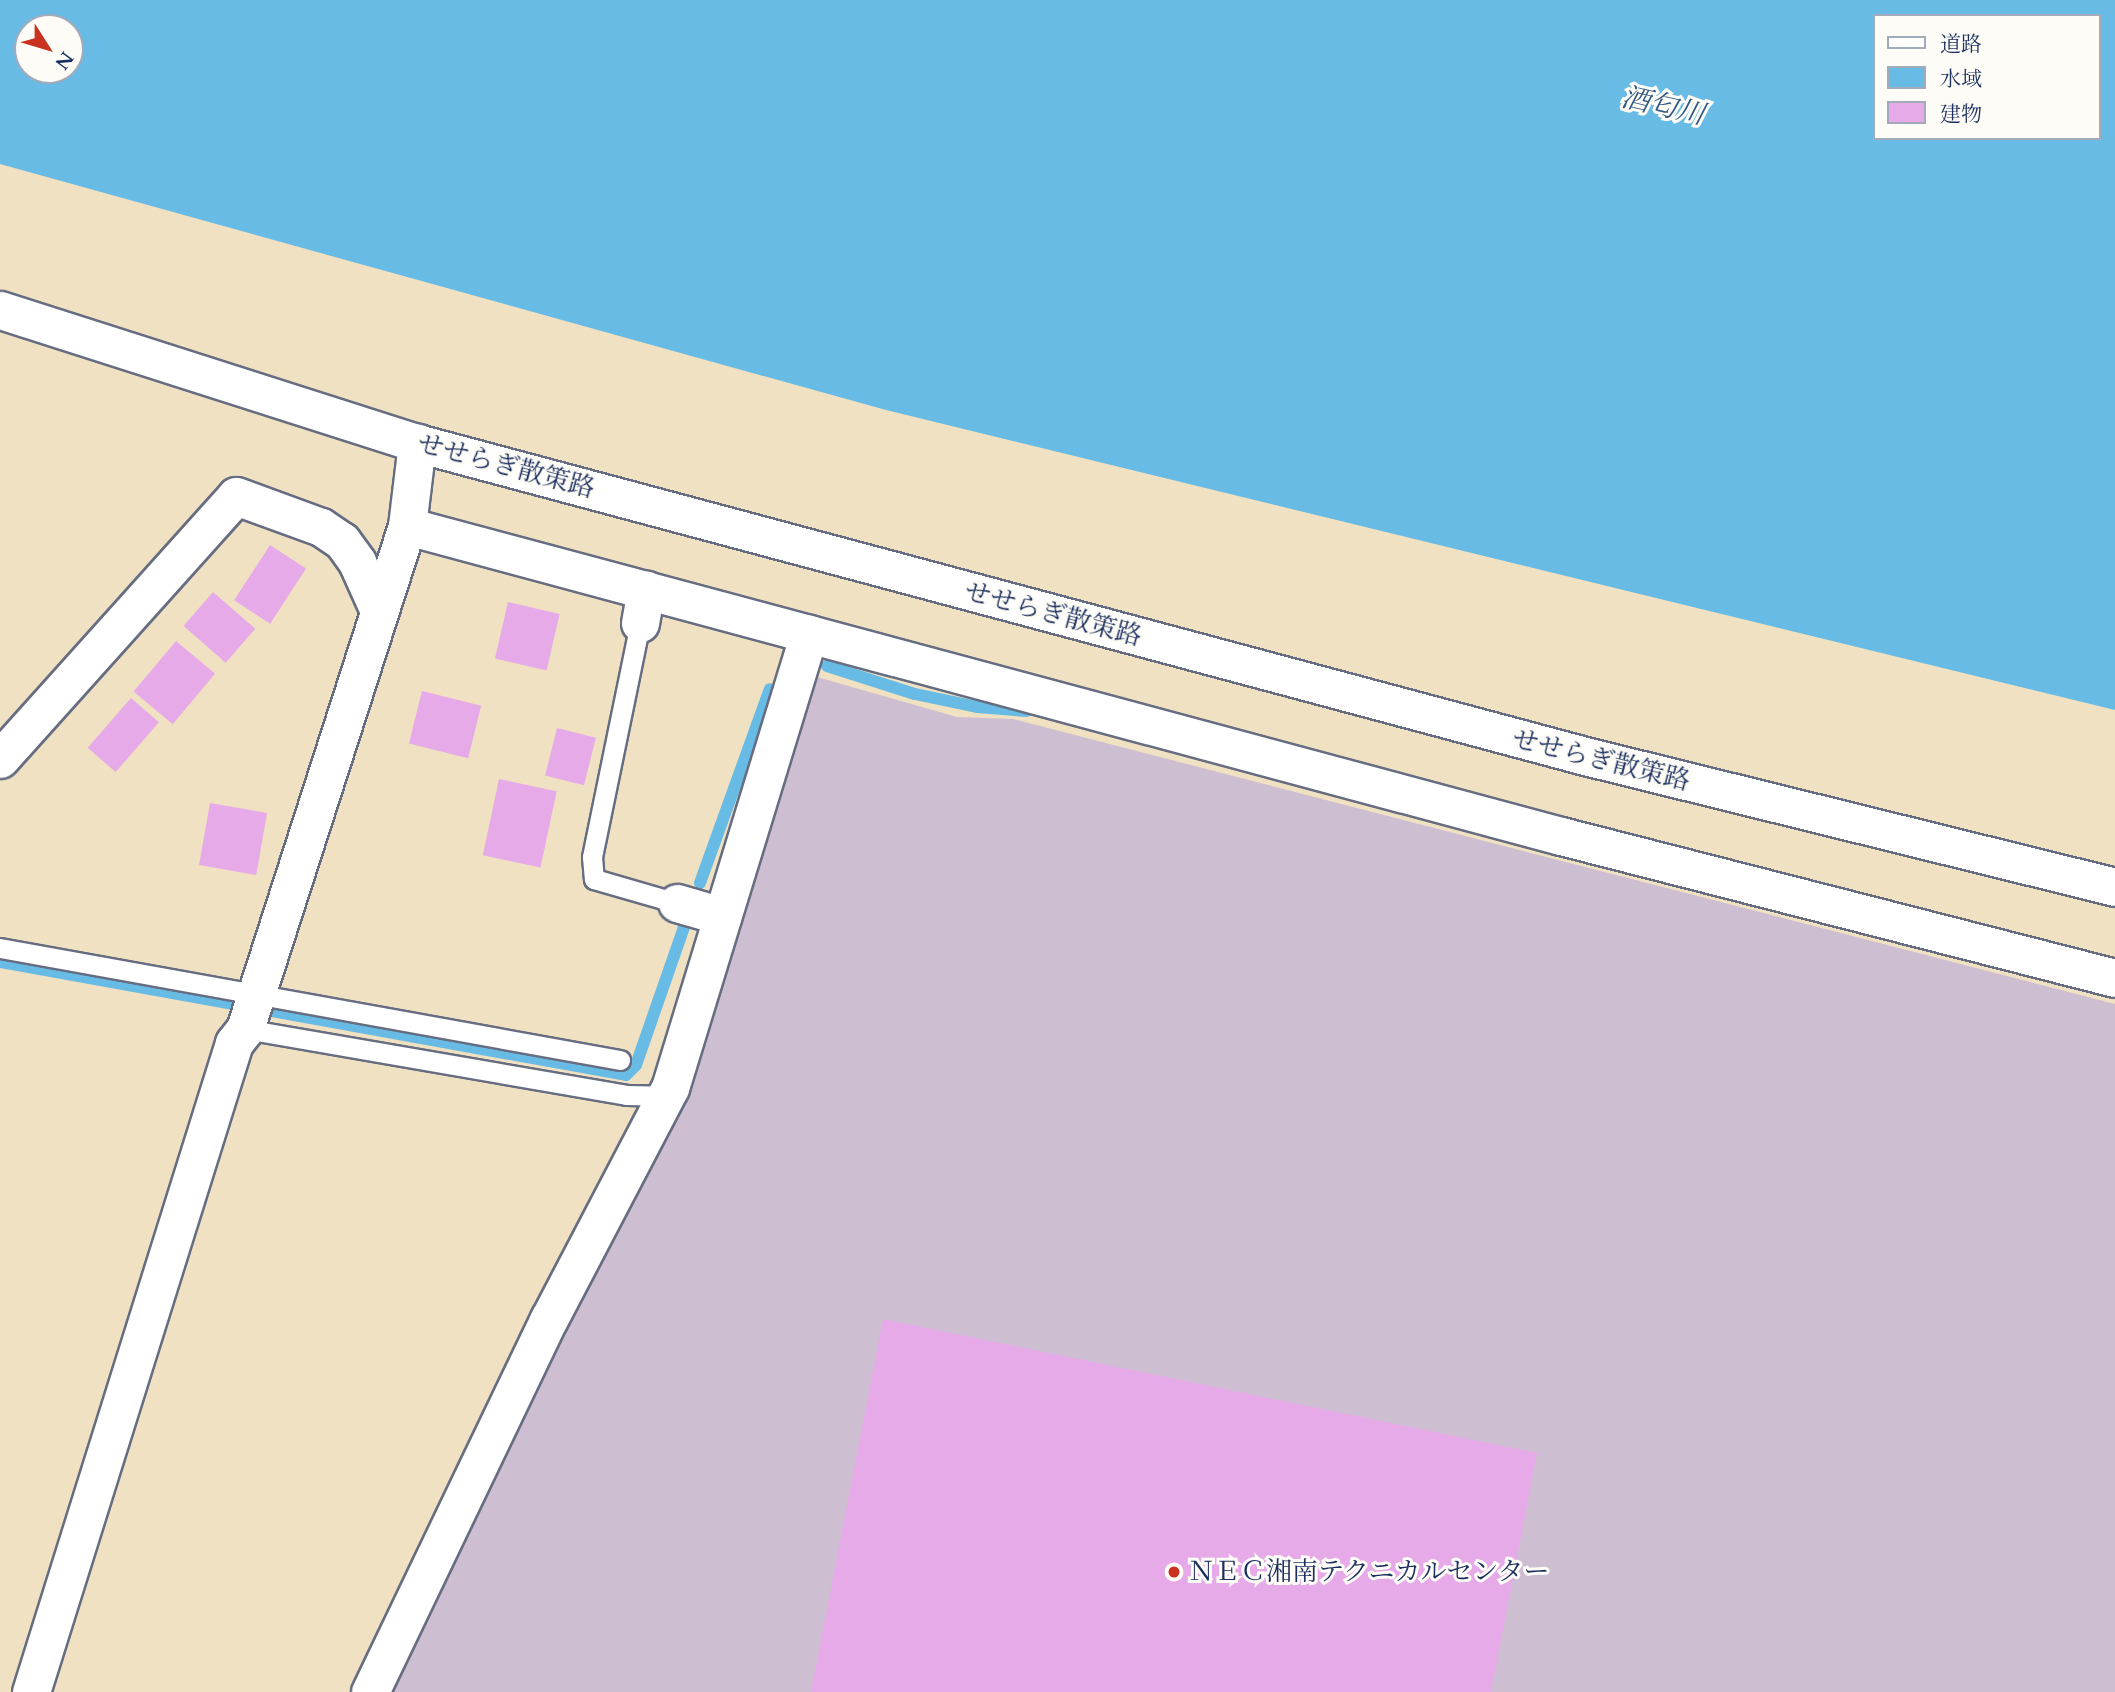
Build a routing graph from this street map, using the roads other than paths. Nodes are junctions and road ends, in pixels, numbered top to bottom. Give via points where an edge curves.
1 (0, 310) edge
2 (417, 443) junction
3 (407, 526) junction
4 (643, 607) junction
5 (379, 611) junction
6 (809, 634) junction
7 (0, 758) edge
8 (2115, 887) edge
9 (677, 903) joint
10 (722, 916) junction
11 (0, 948) edge
12 (2115, 978) edge
13 (254, 993) junction
14 (245, 1029) junction
15 (620, 1060) dead end
16 (665, 1096) junction
17 (31, 1692) edge
18 (370, 1692) edge

1 - 2 street, せせらぎ散策路
2 - 3 street
2 - 8 street, せせらぎ散策路 via 1581,755
3 - 4 street
3 - 5 street
4 - 6 street
4 - 9 lane via 592,858 594,879
5 - 7 street via 342,541 321,527 236,496
5 - 13 street
6 - 10 street
6 - 12 street
9 - 10 street
10 - 16 street
11 - 13 lane
13 - 14 street
13 - 15 lane
14 - 16 lane via 614,1093
14 - 17 street via 234,1043
16 - 18 street via 549,1319

